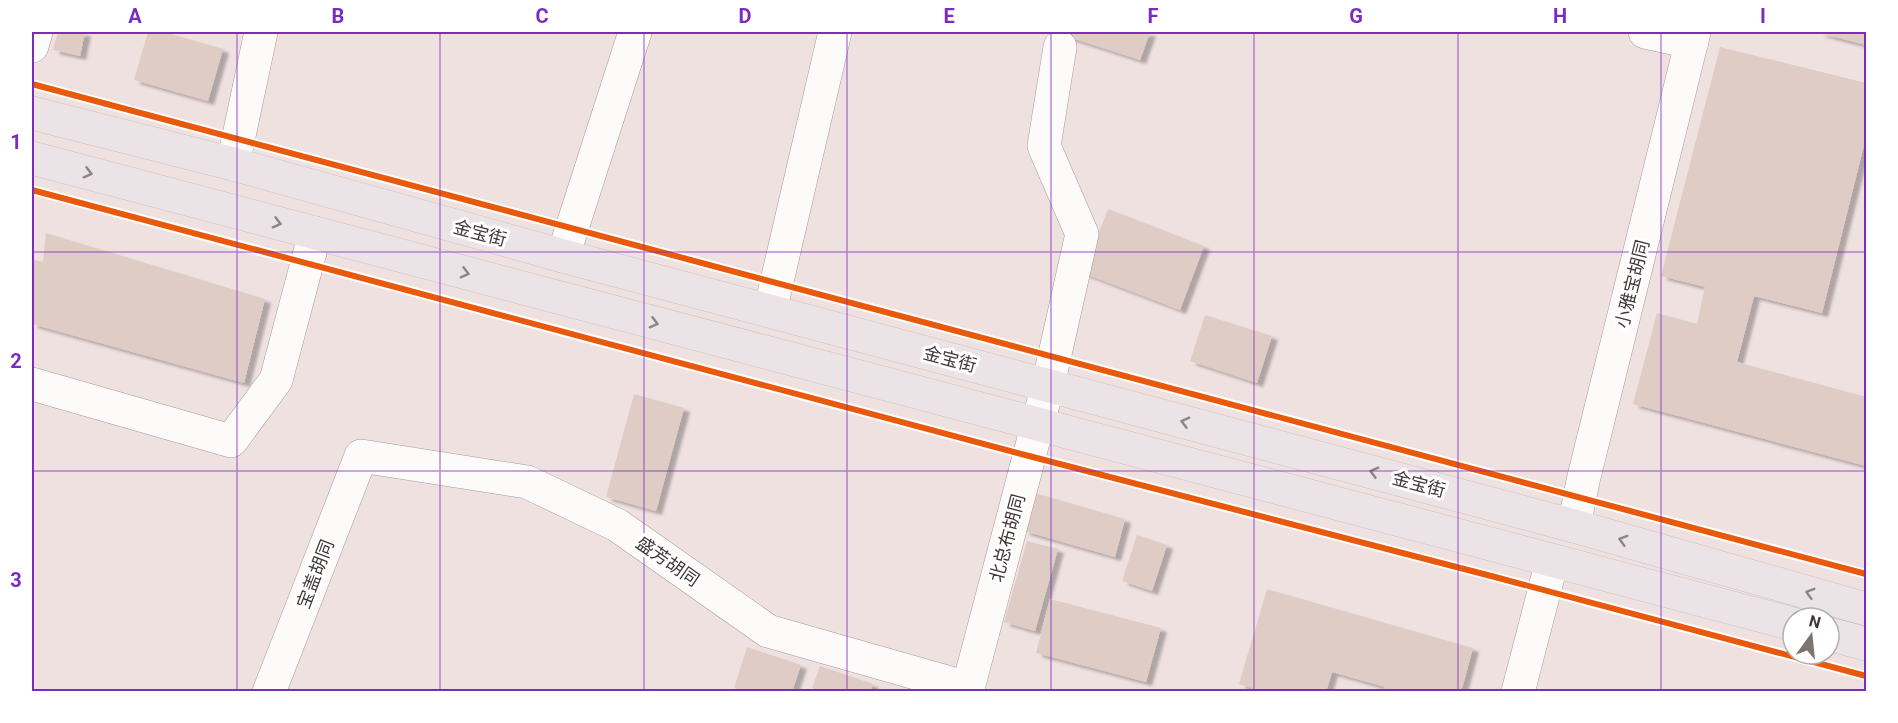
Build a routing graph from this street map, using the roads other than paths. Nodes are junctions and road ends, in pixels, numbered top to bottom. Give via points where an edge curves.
1 (36, 32) edge
2 (261, 32) edge
3 (635, 32) edge
4 (835, 32) edge
5 (1645, 32) edge
6 (1693, 37) edge
7 (32, 45) edge
8 (1060, 46) dead end
9 (32, 113) edge
10 (32, 158) edge
11 (233, 164) junction
12 (315, 233) junction
13 (563, 256) junction
14 (770, 311) junction
15 (32, 384) edge
16 (1048, 385) junction
17 (1038, 424) junction
18 (361, 456) joint
19 (1574, 526) junction
20 (1552, 561) junction
21 (1866, 609) edge
22 (1781, 621) edge
23 (1841, 637) edge
24 (1866, 644) edge
25 (967, 689) edge
26 (269, 692) edge
27 (1518, 692) edge

1 - 7 street
2 - 11 street
3 - 13 street
4 - 14 street
5 - 6 street, 小雅宝胡同
6 - 19 street, 小雅宝胡同
8 - 16 street, 北总布胡同 via 1044,146 1082,234
9 - 11 main road, 金宝街
10 -> 12 main road
11 - 13 main road, 金宝街
12 - 15 street via 276,380 231,441
12 -> 17 main road
13 - 14 main road, 金宝街
14 - 16 main road, 金宝街
16 - 17 street, 北总布胡同
19 -> 16 main road, 金宝街
17 - 20 main road
17 - 25 street, 北总布胡同
18 - 25 street, 盛芳胡同 via 527,482 617,525 768,632
18 - 26 street, 宝盖胡同
21 -> 19 main road, 金宝街
20 - 22 main road
20 - 27 street
23 - 24 main road

